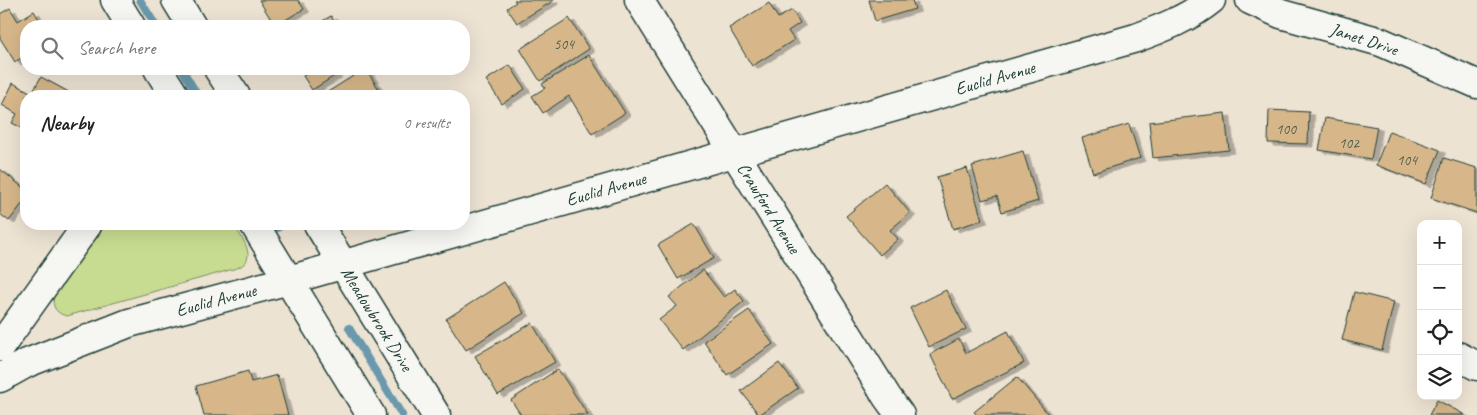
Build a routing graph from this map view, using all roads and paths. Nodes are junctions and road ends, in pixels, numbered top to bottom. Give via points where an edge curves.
1 (115, 0) edge
2 (176, 0) edge
3 (638, 0) edge
4 (1211, 0) edge
5 (1250, 0) edge
6 (127, 20) edge
7 (188, 20) edge
8 (222, 75) edge
9 (156, 79) edge
10 (1477, 84) edge
11 (168, 90) edge
12 (232, 90) edge
13 (734, 152) junction
14 (470, 228) edge
15 (84, 230) edge
16 (258, 230) edge
17 (322, 230) edge
18 (462, 230) edge
19 (343, 264) junction
20 (289, 280) junction
21 (0, 347) edge
22 (1462, 358) edge
23 (1477, 366) edge
24 (0, 378) edge
25 (371, 415) edge
26 (436, 415) edge
27 (900, 415) edge

1 - 6 street
2 - 7 street
3 - 13 street, Crawford Avenue
4 - 13 street, Euclid Avenue via 1170,25 1136,38
5 - 10 street, Janet Drive via 1281,14 1381,42
8 - 12 street
9 - 11 street
13 - 14 street, Euclid Avenue
13 - 27 street, Crawford Avenue
15 - 21 street
16 - 20 street
17 - 19 street, Meadowbrook Drive
18 - 19 street, Euclid Avenue
19 - 20 street, Euclid Avenue
19 - 26 street, Meadowbrook Drive
20 - 24 street, Euclid Avenue via 129,323 27,363
20 - 25 street
22 - 23 street

